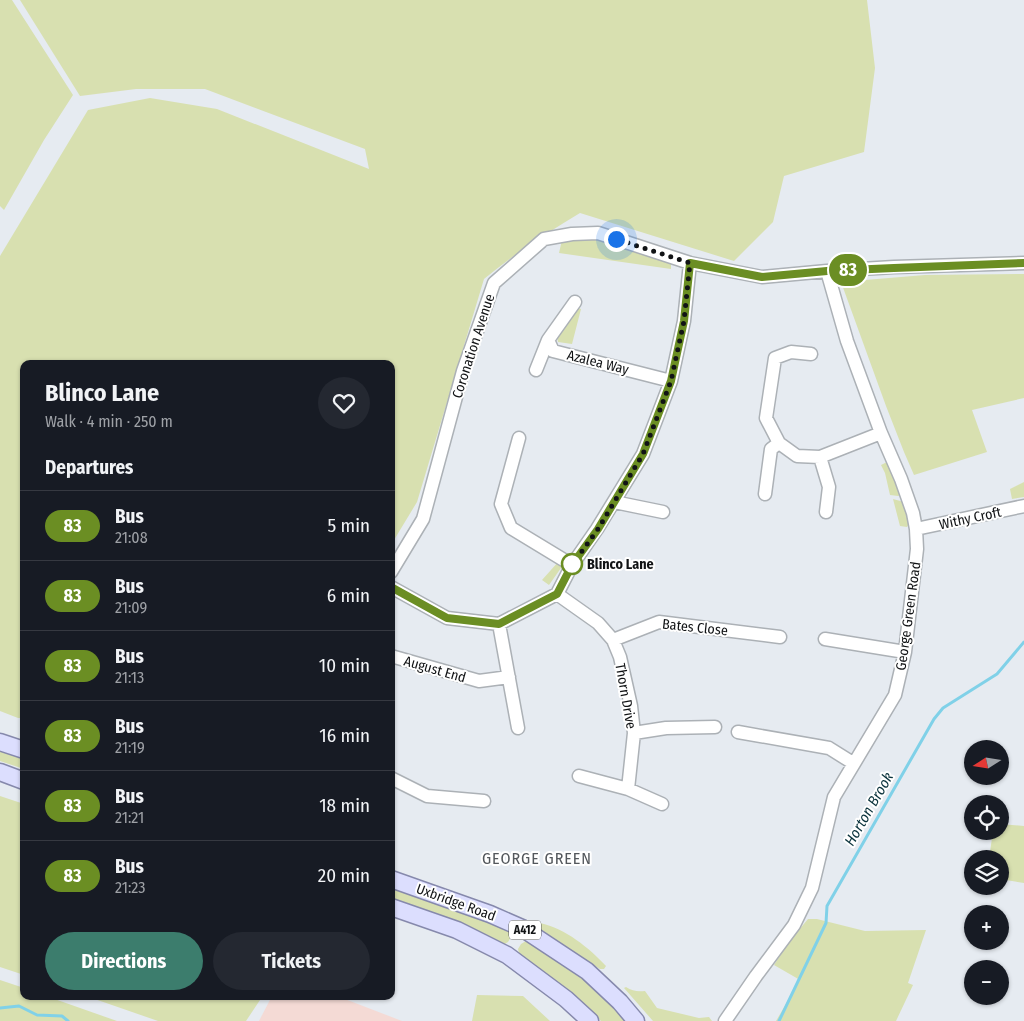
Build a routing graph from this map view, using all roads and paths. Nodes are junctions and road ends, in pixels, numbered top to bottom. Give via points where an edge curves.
1 (690, 263) junction
2 (1024, 263) edge
3 (827, 271) junction
4 (575, 302) dead end
5 (548, 340) junction
6 (810, 354) dead end
7 (536, 370) dead end
8 (671, 381) junction
9 (880, 433) junction
10 (519, 438) dead end
11 (779, 443) junction
12 (820, 457) junction
13 (765, 494) dead end
14 (614, 502) junction
15 (1024, 506) edge
16 (663, 512) dead end
17 (826, 512) dead end
18 (916, 529) junction
19 (395, 565) edge
20 (572, 565) junction
21 (395, 589) edge
22 (557, 594) junction
23 (499, 624) junction
24 (780, 637) dead end
25 (825, 639) dead end
26 (613, 640) junction
27 (906, 652) junction
28 (395, 657) edge
29 (509, 677) junction
30 (715, 727) dead end
31 (518, 728) dead end
32 (738, 732) dead end
33 (634, 733) junction
34 (0, 742) edge
35 (20, 749) edge
36 (853, 763) junction
37 (0, 772) edge
38 (579, 776) dead end
39 (20, 779) edge
40 (395, 780) edge
41 (628, 789) junction
42 (484, 800) dead end
43 (662, 804) dead end
44 (395, 880) edge
45 (395, 908) edge
46 (590, 1021) edge
47 (636, 1021) edge
48 (725, 1021) edge

1 - 3 street, Coronation Avenue via 762,277
1 - 8 street via 684,321
1 - 19 street, Coronation Avenue via 598,233 572,234 544,239 494,283 463,371 422,519
2 - 3 street, Coronation Avenue
3 - 9 street, George Green Road via 847,341
4 - 5 street
5 - 7 street
5 - 8 street, Azalea Way via 552,351
6 - 11 street via 791,352 775,358 766,418
8 - 14 street via 643,454
9 - 12 street
9 - 18 street, George Green Road via 901,479
10 - 20 street via 501,504 512,528
11 - 12 street via 797,456
11 - 13 street via 771,449
12 - 17 street via 829,487
14 - 16 street
14 - 20 street
15 - 18 street, Withy Croft
18 - 27 street, George Green Road via 917,549
20 - 22 street
21 - 23 street via 447,618
22 - 23 street
22 - 26 street, Thorn Drive via 598,623
23 - 29 street
24 - 26 street, Bates Close via 659,622
25 - 27 street
26 - 33 street, Thorn Drive via 620,657
27 - 36 street, George Green Road via 894,694
28 - 29 street, August End via 479,681
29 - 31 street
30 - 33 street via 666,728
32 - 36 street via 829,748
33 - 41 street, Thorn Drive
34 - 35 main road
36 - 48 street, George Green Road via 834,797 812,888 794,925
37 - 39 main road
38 - 41 street
40 - 42 street via 427,796
41 - 43 street
44 - 47 main road, Uxbridge Road / A412 via 522,928 587,971
45 - 46 main road, Uxbridge Road / A412 via 458,930 507,955

